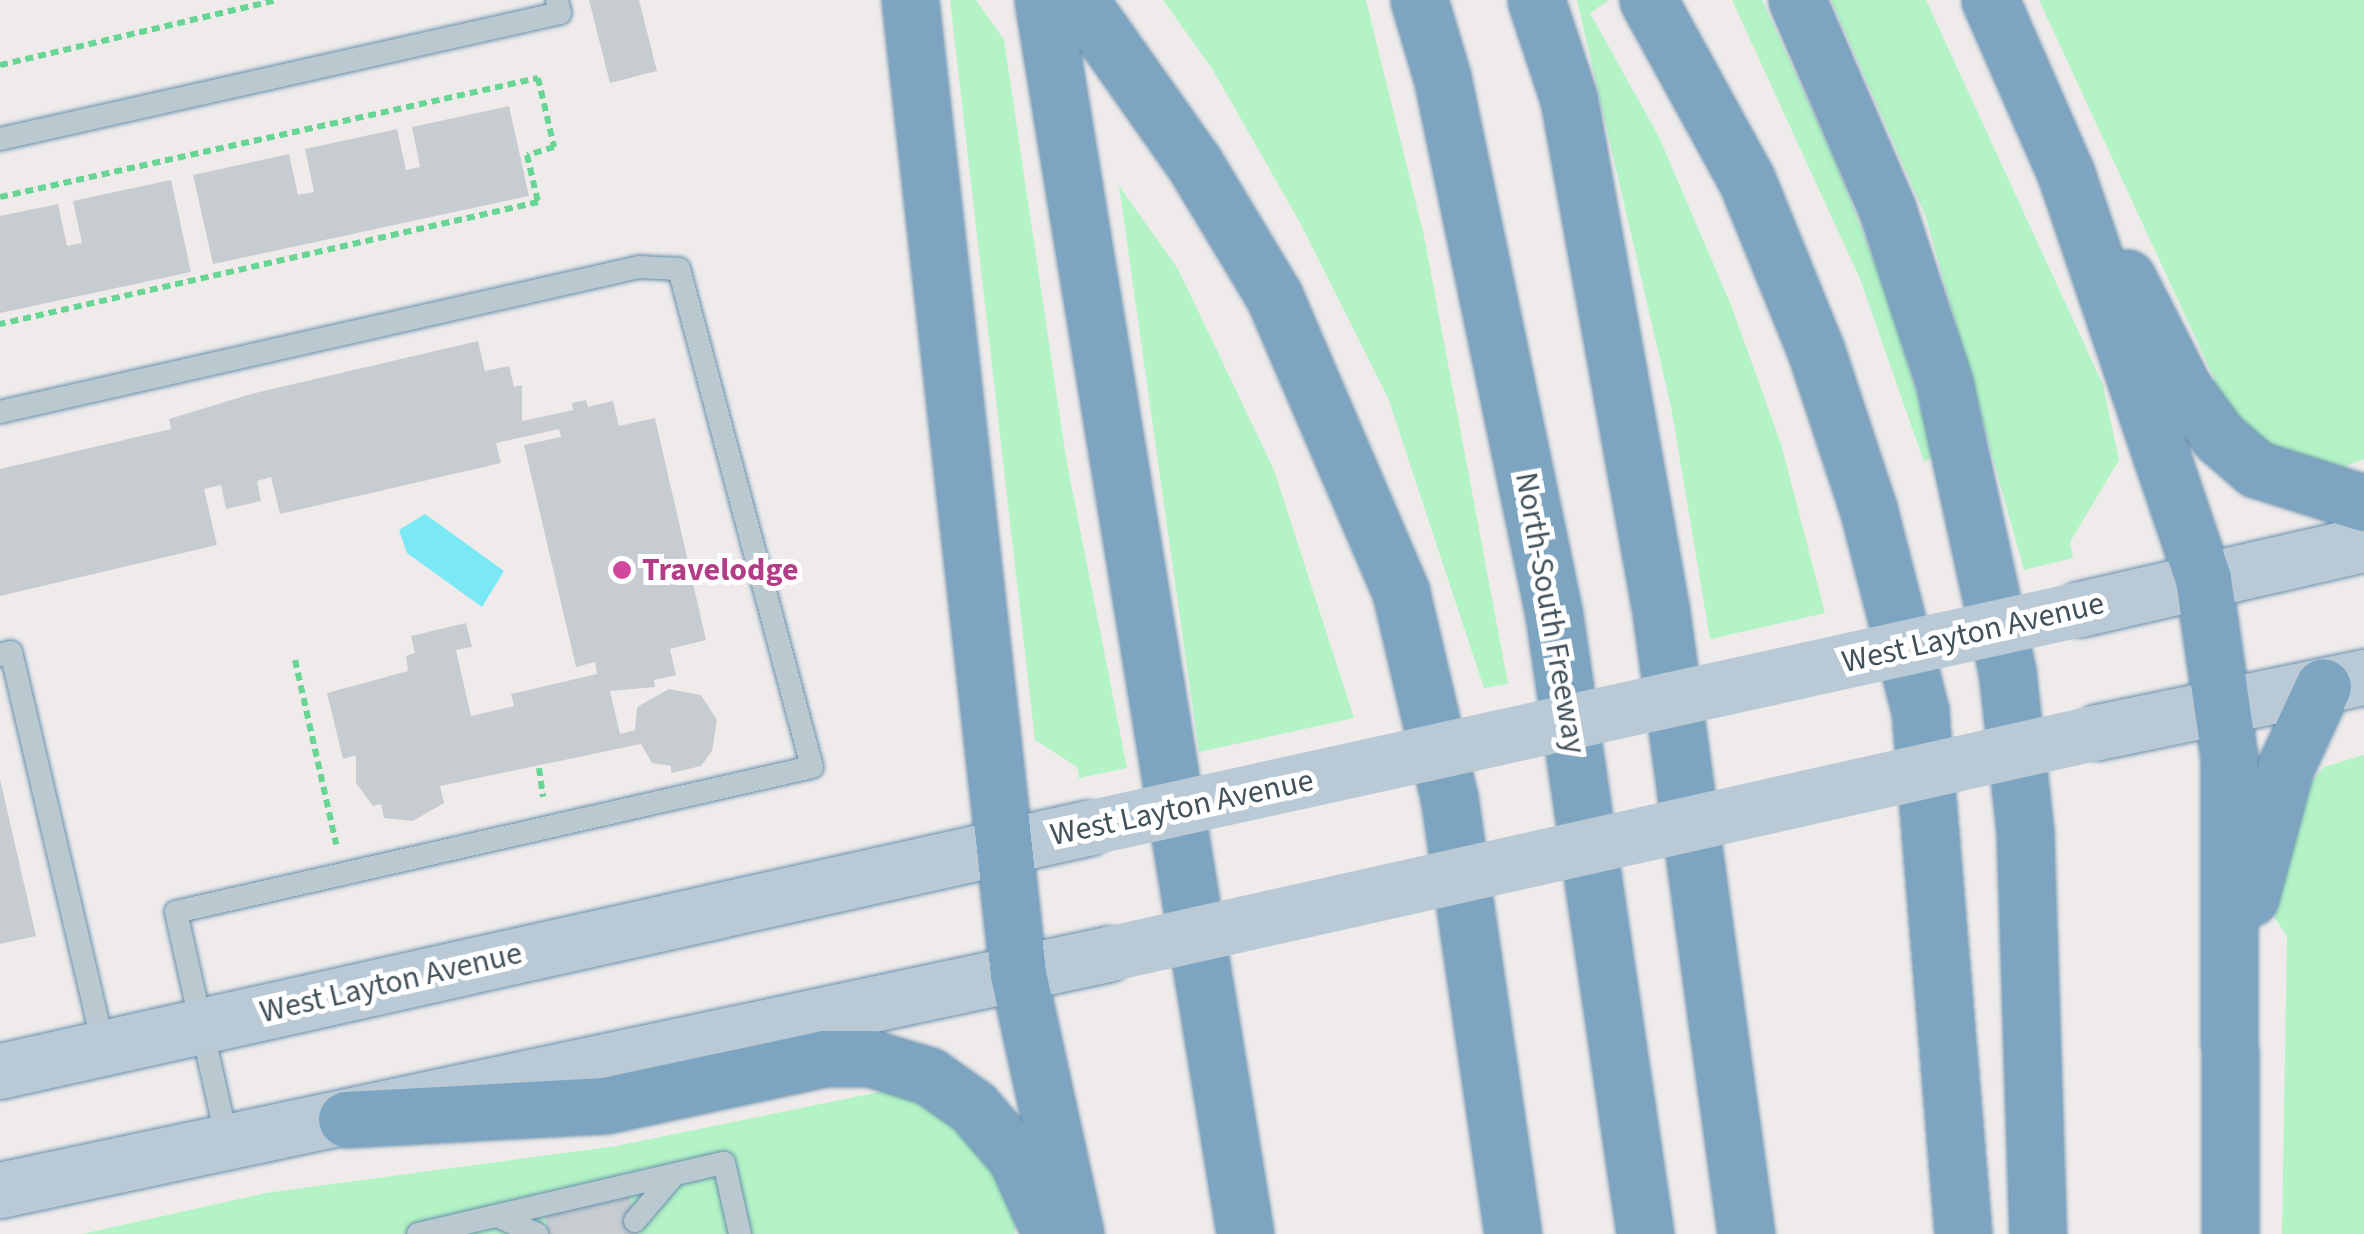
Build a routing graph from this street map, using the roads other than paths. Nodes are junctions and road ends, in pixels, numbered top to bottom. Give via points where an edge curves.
1 (557, 0) edge
2 (910, 0) edge
3 (1043, 0) edge
4 (1079, 0) edge
5 (1419, 0) edge
6 (1536, 0) edge
7 (1648, 0) edge
8 (1798, 0) edge
9 (1990, 0) edge
10 (0, 138) edge
11 (2066, 174) junction
12 (0, 412) edge
13 (2364, 504) edge
14 (2364, 544) edge
15 (2203, 579) junction
16 (0, 655) edge
17 (2343, 681) edge
18 (2227, 709) junction
19 (1005, 847) junction
20 (2233, 958) junction
21 (1018, 974) junction
22 (202, 1026) junction
23 (104, 1048) junction
24 (0, 1071) edge
25 (346, 1120) junction
26 (227, 1141) junction
27 (674, 1175) junction
28 (0, 1190) edge
29 (497, 1216) junction
30 (635, 1221) dead end
31 (418, 1234) edge
32 (538, 1234) edge
33 (740, 1234) edge
34 (1051, 1234) edge
35 (1075, 1234) edge
36 (1245, 1234) edge
37 (1513, 1234) edge
38 (1645, 1234) edge
39 (1746, 1234) edge
40 (1963, 1234) edge
41 (2038, 1234) edge
42 (2230, 1234) edge

1 - 10 lane via 560,12
2 - 19 highway
3 - 36 highway
4 - 37 highway via 1194,162 1274,296 1401,593 1449,797
5 - 38 highway, North-South Freeway via 1450,114 1554,615
6 - 39 highway via 1569,100 1661,612
7 - 40 highway via 1746,182 1816,351 1868,508 1920,711
8 - 41 highway via 1887,209 1944,382 2007,671 2025,830
9 - 11 highway
11 - 13 highway via 2183,388 2219,437 2256,468
11 - 15 highway
12 - 22 lane via 639,267 679,268 812,767 176,912
14 - 15 main road, West Layton Avenue
15 - 18 highway
15 - 19 main road, West Layton Avenue, bridge
16 - 23 lane via 11,652
17 - 18 main road
17 - 20 highway via 2285,768
18 - 20 highway
18 - 21 main road, bridge via 2098,732
19 - 21 highway
19 - 22 main road, West Layton Avenue
20 - 42 highway
21 - 25 main road
21 - 35 highway
22 - 23 main road, West Layton Avenue
22 - 26 lane
23 - 24 main road, West Layton Avenue
25 - 26 main road
25 - 34 highway via 605,1105 825,1058 870,1058 929,1076 973,1107 1016,1156
26 - 28 main road
27 - 29 lane
27 - 30 lane
27 - 33 lane via 724,1164
29 - 31 lane
29 - 32 lane

